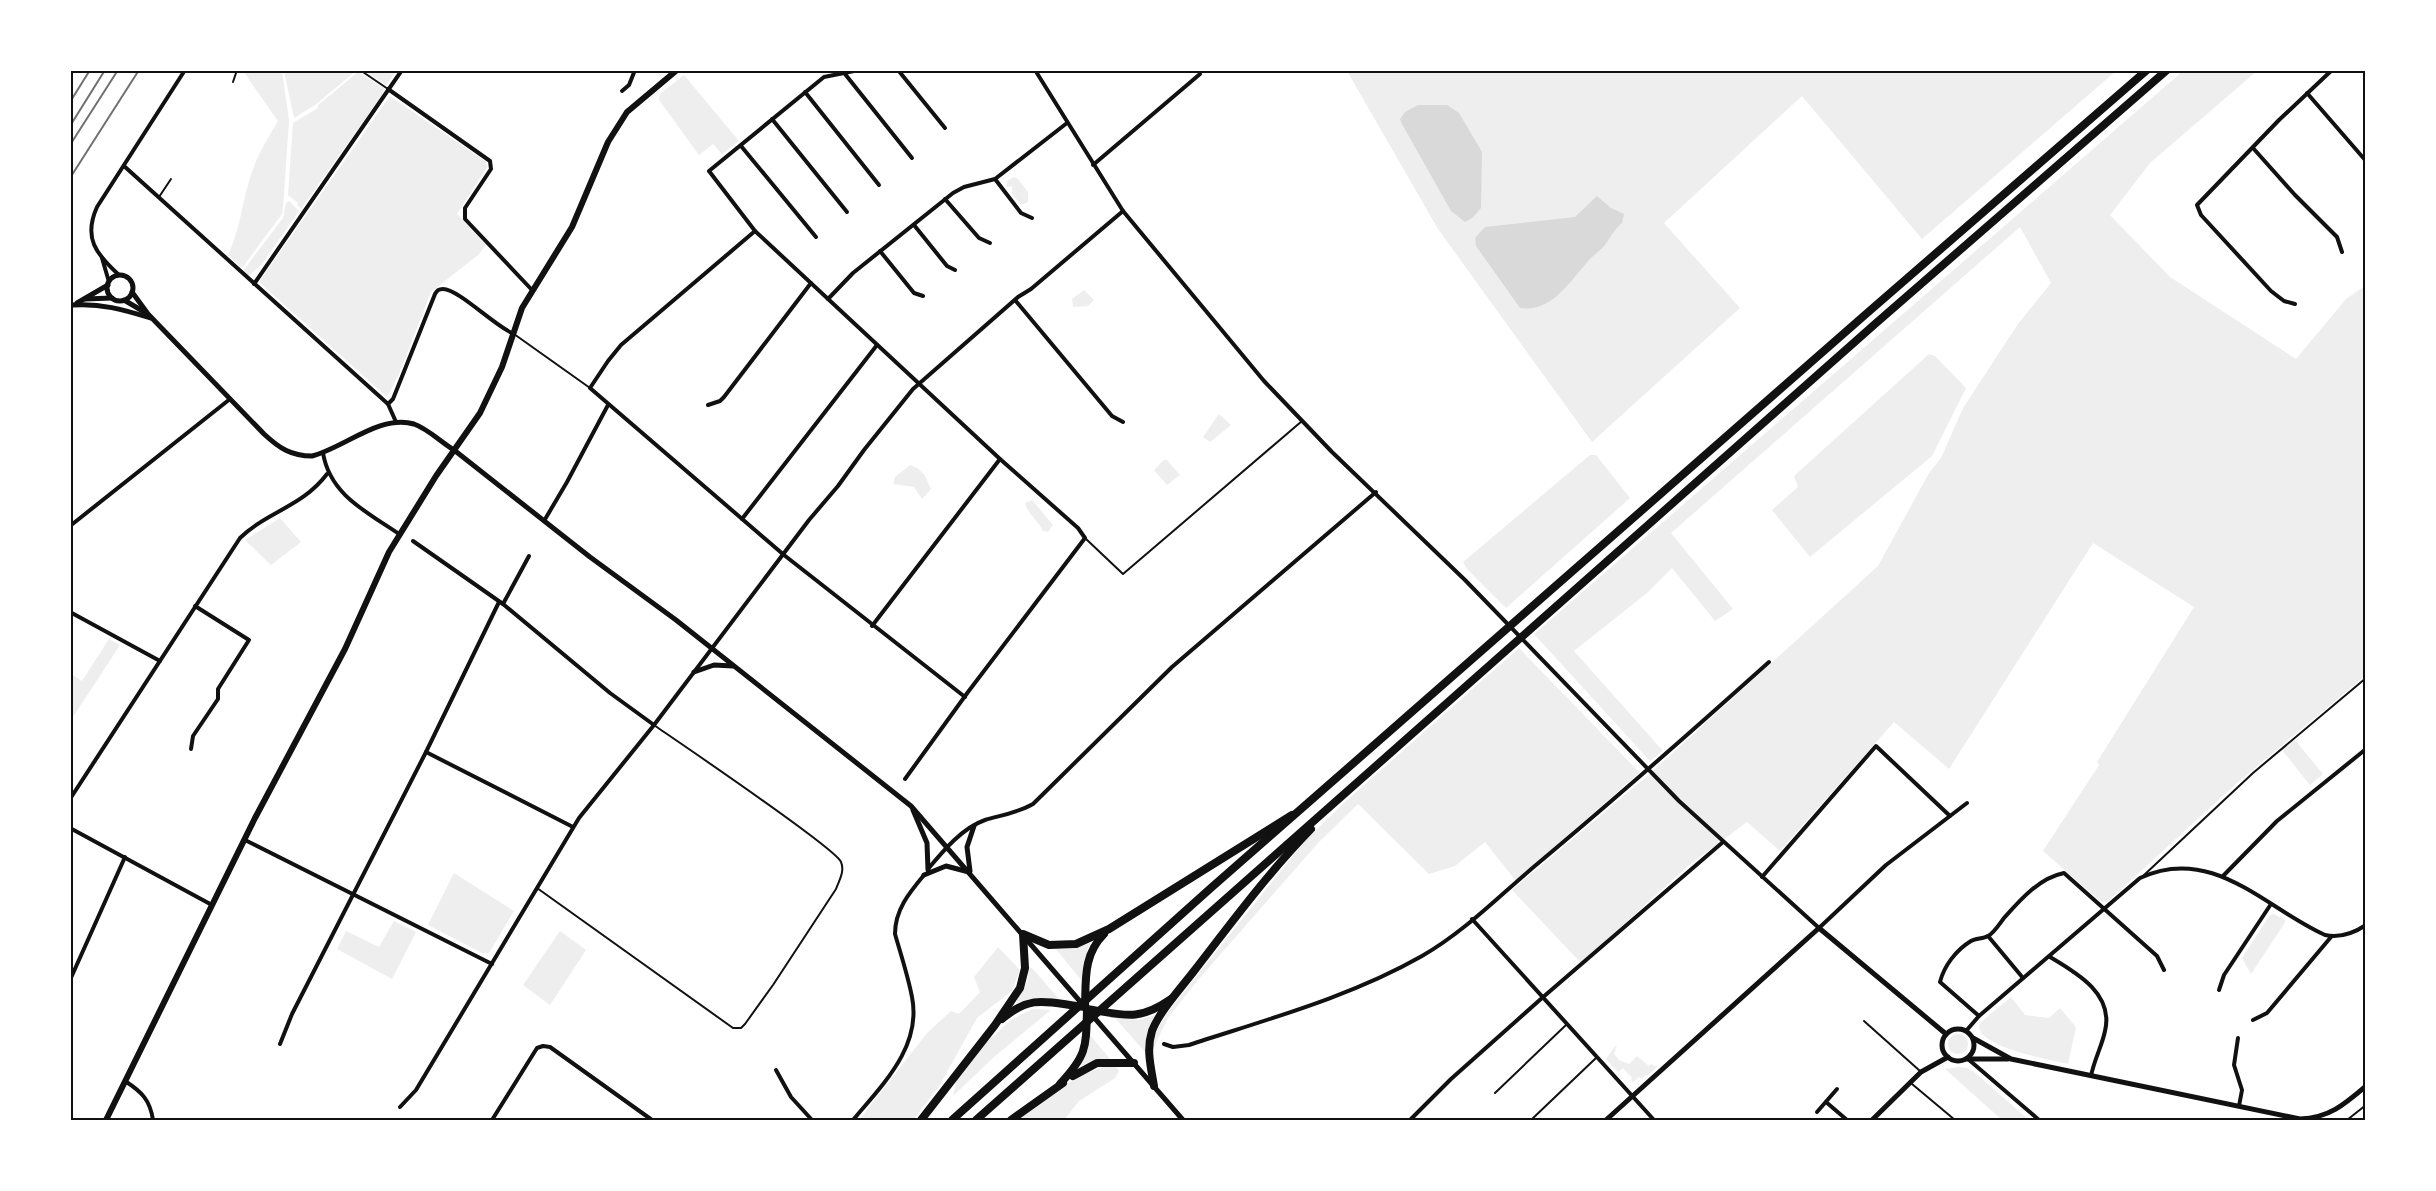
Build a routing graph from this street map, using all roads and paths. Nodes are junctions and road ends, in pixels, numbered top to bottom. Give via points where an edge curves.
1 (185, 70) edge
2 (237, 70) edge
3 (360, 70) edge
4 (402, 70) edge
5 (635, 70) edge
6 (677, 70) edge
7 (859, 70) edge
8 (898, 70) edge
9 (1035, 70) edge
10 (2147, 70) edge
11 (2167, 70) edge
12 (2332, 70) edge
13 (844, 73) junction
14 (1200, 74) dead end
15 (233, 82) dead end
16 (388, 89) junction
17 (622, 91) dead end
18 (805, 92) junction
19 (2307, 93) junction
20 (772, 120) junction
21 (1066, 123) junction
22 (945, 128) dead end
23 (741, 146) junction
24 (2253, 148) junction
25 (912, 158) dead end
26 (2366, 161) edge
27 (1093, 165) junction
28 (124, 166) junction
29 (171, 179) dead end
30 (995, 179) junction
31 (879, 185) dead end
32 (159, 197) junction
33 (945, 199) junction
34 (1123, 211) junction
35 (847, 212) dead end
36 (1032, 218) dead end
37 (914, 225) junction
38 (755, 231) junction
39 (816, 237) dead end
40 (990, 243) dead end
41 (880, 251) junction
42 (2342, 252) dead end
43 (102, 257) junction
44 (955, 270) dead end
45 (119, 275) junction
46 (108, 283) junction
47 (811, 283) junction
48 (254, 284) junction
49 (532, 291) junction
50 (132, 292) junction
51 (923, 296) dead end
52 (112, 298) junction
53 (828, 298) junction
54 (84, 300) junction
55 (124, 300) junction
56 (1015, 300) junction
57 (2295, 304) dead end
58 (72, 306) edge
59 (150, 316) junction
60 (512, 333) junction
61 (877, 345) junction
62 (919, 383) junction
63 (590, 388) junction
64 (231, 399) junction
65 (388, 404) junction
66 (608, 405) junction
67 (708, 405) dead end
68 (1302, 421) junction
69 (396, 422) junction
70 (1123, 422) dead end
71 (454, 450) junction
72 (323, 453) junction
73 (1000, 459) junction
74 (327, 474) junction
75 (1376, 492) junction
76 (742, 519) junction
77 (544, 521) junction
78 (70, 526) edge
79 (399, 534) junction
80 (1085, 538) junction
81 (413, 541) dead end
82 (784, 555) junction
83 (529, 556) dead end
84 (501, 603) junction
85 (195, 606) junction
86 (70, 612) edge
87 (872, 626) junction
88 (712, 649) junction
89 (160, 661) junction
90 (1769, 662) dead end
91 (735, 666) junction
92 (694, 672) junction
93 (2366, 678) edge
94 (965, 697) junction
95 (654, 725) junction
96 (191, 749) dead end
97 (2366, 749) edge
98 (426, 752) junction
99 (1649, 771) junction
100 (905, 779) dead end
101 (1346, 792) junction
102 (70, 798) edge
103 (1967, 803) dead end
104 (911, 806) junction
105 (1302, 810) junction
106 (1951, 816) junction
107 (974, 826) junction
108 (573, 827) junction
109 (70, 828) edge
110 (245, 840) junction
111 (1723, 842) junction
112 (948, 846) junction
113 (125, 857) junction
114 (926, 872) junction
115 (970, 873) junction
116 (2223, 876) junction
117 (1762, 877) junction
118 (2140, 878) junction
119 (537, 888) junction
120 (353, 893) junction
121 (2271, 904) junction
122 (213, 905) junction
123 (2105, 910) junction
124 (1472, 920) junction
125 (2366, 925) edge
126 (1819, 928) junction
127 (1109, 929) junction
128 (1023, 934) junction
129 (1988, 936) junction
130 (2331, 936) junction
131 (2050, 957) junction
132 (492, 964) junction
133 (2164, 970) dead end
134 (2023, 978) junction
135 (70, 980) edge
136 (2219, 990) dead end
137 (1174, 997) junction
138 (1542, 998) junction
139 (1086, 1008) junction
140 (1979, 1016) junction
141 (2253, 1020) dead end
142 (1864, 1021) dead end
143 (995, 1025) junction
144 (1566, 1025) junction
145 (1966, 1031) junction
146 (1946, 1034) junction
147 (1972, 1038) junction
148 (2238, 1038) dead end
149 (280, 1044) dead end
150 (1164, 1044) dead end
151 (1948, 1057) junction
152 (1596, 1058) junction
153 (1965, 1059) junction
154 (2012, 1059) junction
155 (1134, 1063) junction
156 (776, 1070) dead end
157 (1921, 1072) junction
158 (2091, 1076) junction
159 (125, 1081) junction
160 (1910, 1082) junction
161 (1060, 1084) junction
162 (1154, 1086) junction
163 (2366, 1086) edge
164 (1837, 1089) dead end
165 (1496, 1093) dead end
166 (1632, 1097) junction
167 (1826, 1102) junction
168 (2366, 1105) edge
169 (400, 1107) dead end
170 (2239, 1107) junction
171 (1817, 1112) dead end
172 (106, 1120) edge
173 (153, 1120) edge
174 (492, 1120) edge
175 (652, 1120) edge
176 (812, 1120) edge
177 (853, 1120) edge
178 (921, 1120) edge
179 (952, 1120) edge
180 (976, 1120) edge
181 (1011, 1120) edge
182 (1183, 1120) edge
183 (1410, 1120) edge
184 (1531, 1120) edge
185 (1606, 1120) edge
186 (1654, 1120) edge
187 (1847, 1120) edge
188 (1872, 1120) edge
189 (1955, 1120) edge
190 (2039, 1120) edge
191 (2300, 1120) edge
192 (2347, 1120) edge

1 - 28 street
2 - 15 lane
3 - 16 lane
4 - 16 street
5 - 17 street
6 - 49 main road via 632,107 617,126 572,227
7 - 13 street
8 - 22 street
9 - 21 street
10 - 105 highway
11 - 101 highway
12 - 19 street
13 - 18 street via 827,75
13 - 25 street
14 - 27 street
16 - 48 street
16 - 49 street via 490,161 491,169 465,208 465,219
18 - 20 street
18 - 31 street
19 - 24 street
19 - 26 street
20 - 23 street
20 - 35 street
21 - 27 street
21 - 30 street
23 - 38 street via 709,171
23 - 39 street
24 - 42 street via 2337,237
24 - 57 street via 2198,202 2197,210 2247,266 2284,301
27 - 34 street
28 - 32 street
28 - 43 street via 91,224 90,236
29 - 32 lane
30 - 33 street via 964,187
30 - 36 street via 1021,213
32 - 48 street
33 - 37 street
33 - 40 street via 979,238
34 - 56 street
34 - 68 street via 1243,357
37 - 41 street
37 - 44 street via 947,266
38 - 47 street
38 - 63 street via 621,345
41 - 51 street via 914,293
41 - 53 street
43 - 45 street
43 - 46 street
45 - 46 main road
45 - 50 main road via 130,281
46 - 52 main road
46 - 54 main road
47 - 53 street
47 - 67 street via 720,401
48 - 65 street
49 - 60 main road
50 - 55 main road
50 - 59 main road
52 - 54 main road
52 - 55 main road
53 - 61 street
54 - 58 main road
55 - 59 main road
56 - 62 street
56 - 70 street via 1112,416
58 - 59 main road via 92,304
59 - 64 main road
60 - 63 lane
60 - 65 street via 456,295 439,290
60 - 71 main road via 491,392
61 - 62 street
61 - 76 street
62 - 73 street
62 - 82 street
63 - 66 street
64 - 72 main road via 283,450 301,456
64 - 78 street
65 - 69 street
66 - 76 street
66 - 77 street
68 - 75 street
68 - 80 lane via 1123,574
69 - 71 main road via 420,427
69 - 72 main road
71 - 77 main road
71 - 79 main road
72 - 74 street
73 - 80 street
73 - 87 street
74 - 79 street via 355,504
74 - 85 street via 312,493 240,538
75 - 99 street
75 - 107 street via 1172,667 1033,804
76 - 82 street
77 - 88 main road
79 - 110 main road via 345,649
80 - 94 street
81 - 84 street
82 - 87 street
82 - 88 street
83 - 84 street
84 - 95 street
84 - 98 street
85 - 89 street
85 - 96 street via 249,640 218,689 218,699 193,735
86 - 89 street
87 - 94 street
88 - 91 main road
88 - 92 street
89 - 102 street
90 - 99 street
91 - 92 main road via 714,665
91 - 104 main road
92 - 95 street
93 - 118 lane via 2253,773
94 - 100 street
95 - 108 street
95 - 119 lane via 798,826 842,863 831,898 773,985 745,1024 734,1028
97 - 116 street via 2277,821
98 - 108 street
98 - 120 street
99 - 111 street
99 - 124 street
101 - 137 highway via 1279,862
101 - 180 highway
103 - 106 street
104 - 112 main road
104 - 114 main road via 927,843
105 - 127 highway
105 - 179 highway
106 - 117 street via 1876,746
106 - 126 street via 1886,865
107 - 112 street
107 - 115 main road via 967,847
108 - 119 street
109 - 113 street
110 - 120 street
110 - 122 main road
111 - 117 street
111 - 138 street
112 - 114 street
112 - 115 main road
113 - 122 street
113 - 135 street
114 - 115 main road via 946,866
114 - 177 street via 902,904 895,934 912,997 912,1029 906,1049 891,1074
115 - 128 main road
116 - 118 street via 2187,868
116 - 121 street
117 - 126 street
118 - 123 street
119 - 132 street
120 - 132 street
120 - 149 street
121 - 130 street
121 - 136 street via 2224,975
122 - 159 main road
123 - 129 street via 2064,873 2032,890
123 - 131 street
123 - 133 street via 2157,956
124 - 138 street
124 - 150 street via 1422,956 1337,995 1189,1045
125 - 130 street
126 - 146 main road
126 - 166 main road
127 - 128 highway via 1062,946
127 - 139 highway via 1095,943 1087,960
128 - 139 main road
128 - 143 highway via 1025,968 1020,988
129 - 134 street
129 - 140 street via 1964,946 1952,958 1940,982
130 - 141 street via 2267,1013
131 - 134 street
131 - 158 street via 2094,988 2106,1010 2105,1032
132 - 169 street via 416,1090
134 - 140 street
137 - 139 highway via 1153,1011 1135,1016
137 - 162 highway via 1153,1028 1149,1043
138 - 144 street
138 - 183 street
139 - 143 highway via 1035,1001 1016,1008
139 - 155 main road
139 - 161 highway via 1084,1051 1079,1064
140 - 145 street
142 - 157 lane
143 - 178 highway
144 - 152 street
144 - 165 lane
145 - 146 main road via 1956,1029
145 - 147 main road
146 - 151 main road via 1942,1046
147 - 153 main road via 1972,1052
147 - 154 main road
148 - 170 street via 2234,1065 2242,1090
151 - 153 main road
151 - 157 main road
152 - 166 street
152 - 184 lane
153 - 154 main road
153 - 190 street
154 - 158 main road
155 - 161 highway via 1097,1064
155 - 162 main road
156 - 176 street via 791,1097
157 - 160 main road
158 - 170 main road
159 - 172 main road
159 - 173 street via 146,1097
160 - 188 main road
160 - 189 lane
161 - 181 highway
162 - 182 main road
163 - 191 main road via 2334,1112
164 - 167 street
166 - 185 main road
166 - 186 street
167 - 171 street
167 - 187 street
168 - 192 lane
170 - 191 main road
174 - 175 street via 537,1048 543,1046 550,1047

